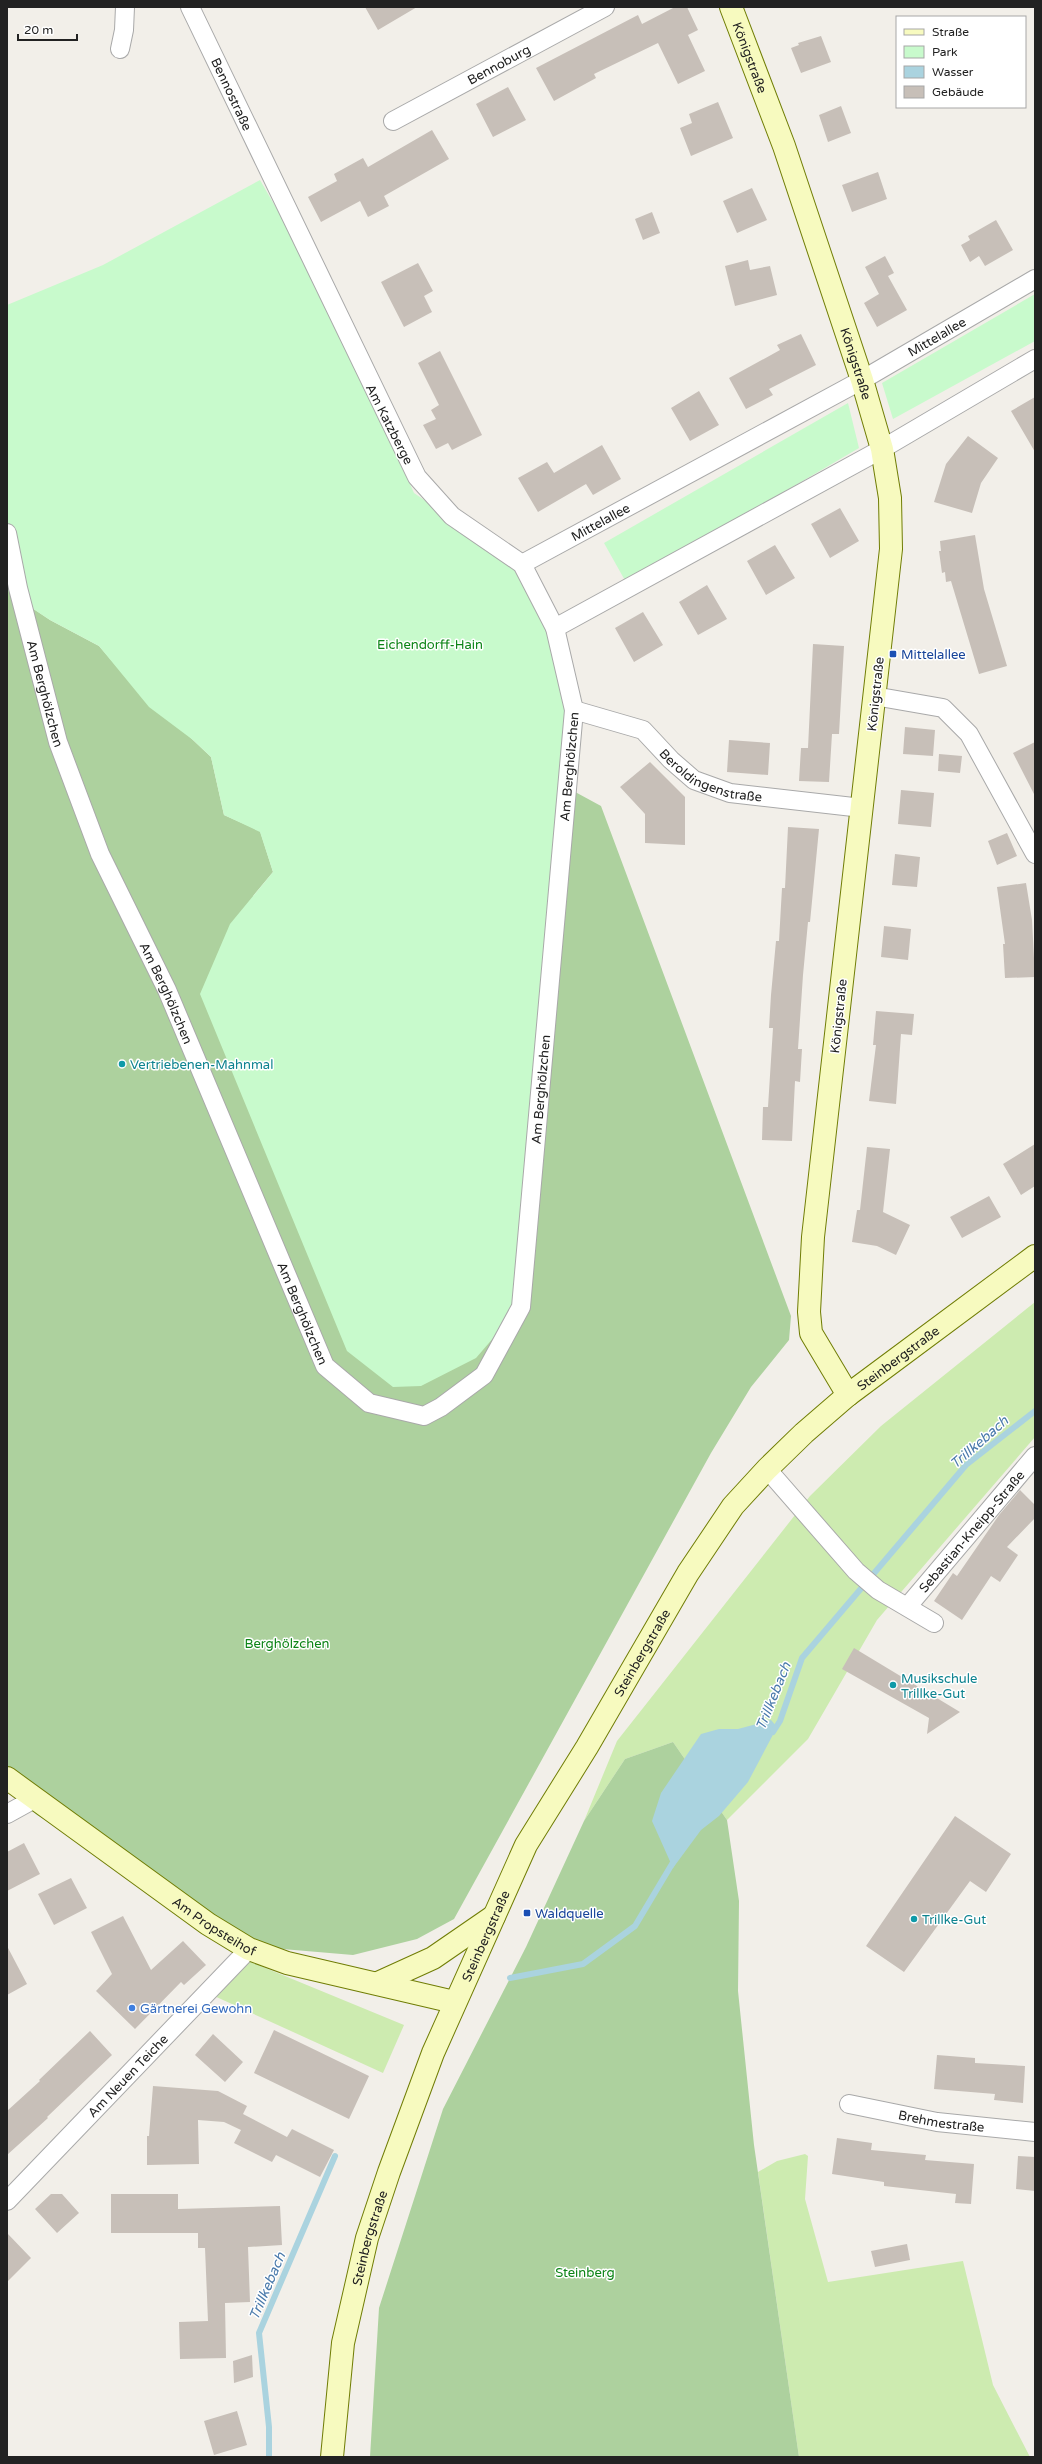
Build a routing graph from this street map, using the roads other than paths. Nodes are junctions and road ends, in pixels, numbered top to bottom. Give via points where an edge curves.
1 (125, 7) edge
2 (190, 7) edge
3 (605, 7) edge
4 (731, 7) edge
5 (120, 49) dead end
6 (393, 121) dead end
7 (273, 182) joint
8 (1035, 279) edge
9 (1035, 359) edge
10 (862, 380) junction
11 (882, 449) junction
12 (7, 533) edge
13 (522, 564) junction
14 (555, 628) junction
15 (874, 696) junction
16 (574, 710) junction
17 (862, 808) junction
18 (1035, 854) edge
19 (1035, 1256) edge
20 (848, 1395) junction
21 (1035, 1456) edge
22 (767, 1469) junction
23 (908, 1606) junction
24 (934, 1623) dead end
25 (7, 1778) edge
26 (36, 1798) junction
27 (7, 1814) edge
28 (494, 1916) junction
29 (249, 1949) junction
30 (378, 1984) junction
31 (454, 2002) junction
32 (849, 2104) dead end
33 (1035, 2132) edge
34 (7, 2201) edge
35 (332, 2457) edge

1 - 5 street
2 - 7 street, Bennostraße
3 - 6 street, Bennoburg
4 - 10 street, Königstraße via 784,146
7 - 13 street, Am Katzberge via 417,477 452,516
8 - 10 street, Mittelallee
9 - 11 street
10 - 11 street, Königstraße
10 - 13 street, Mittelallee
11 - 14 street
11 - 15 street, Königstraße via 890,498 891,549
12 - 16 street, Am Berghölzchen via 18,588 58,742 100,854 167,990 325,1366 369,1402 424,1416 441,1407 484,1375 521,1307
13 - 14 street, Am Katzberge
14 - 16 street, Am Berghölzchen
15 - 17 street, Königstraße
15 - 18 street via 944,708 969,734
16 - 17 street, Beroldingenstraße via 644,730 671,760 694,780 730,793
17 - 20 street, Königstraße via 813,1237 809,1312 812,1333
19 - 20 street, Steinbergstraße
20 - 22 street, Steinbergstraße
21 - 23 street, Sebastian-Kneipp-Straße
22 - 23 street via 856,1571 878,1590
22 - 28 street, Steinbergstraße via 733,1506 688,1574 587,1747 526,1845
23 - 24 street
25 - 26 street, Am Propsteihof
26 - 27 street
26 - 29 street, Am Propsteihof via 208,1924
28 - 30 street via 432,1958
28 - 31 street, Steinbergstraße
29 - 30 street, Am Propsteihof via 287,1964
29 - 34 street, Am Neuen Teiche
30 - 31 street, Am Propsteihof
31 - 35 street, Steinbergstraße via 389,2172 367,2238 343,2343
32 - 33 street, Brehmestraße via 937,2122

